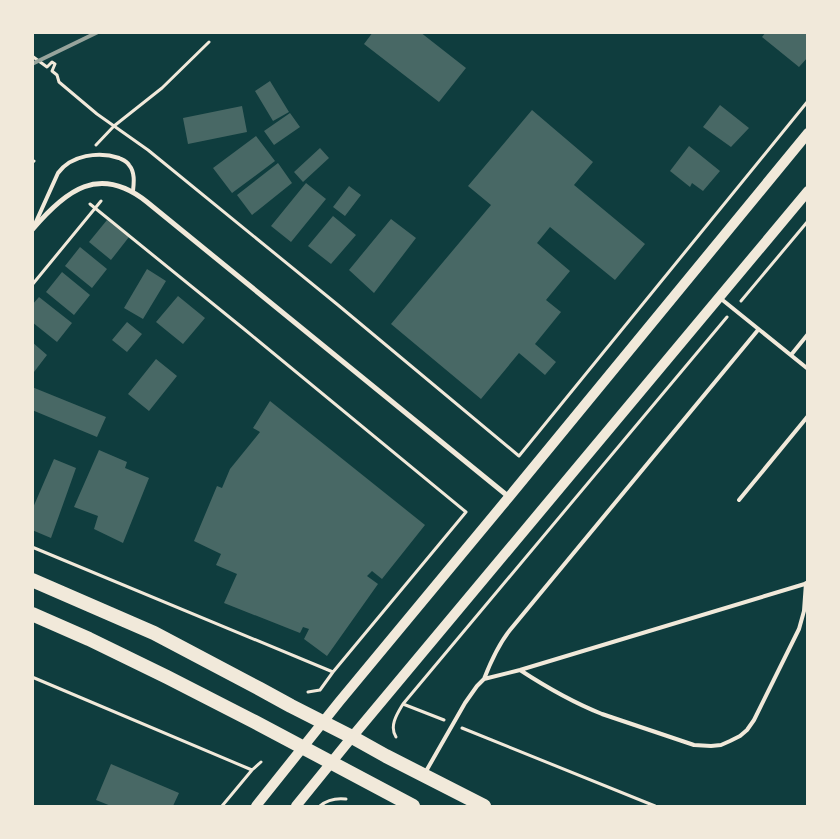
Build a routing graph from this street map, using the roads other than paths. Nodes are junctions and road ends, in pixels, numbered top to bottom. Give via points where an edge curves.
1 (808, 133) edge
2 (133, 191) junction
3 (808, 191) edge
4 (33, 229) edge
5 (720, 297) junction
6 (758, 330) junction
7 (808, 334) edge
8 (791, 355) junction
9 (808, 369) edge
10 (808, 416) edge
11 (509, 497) junction
12 (739, 500) dead end
13 (32, 580) edge
14 (807, 583) edge
15 (32, 614) edge
16 (520, 670) junction
17 (484, 679) junction
18 (322, 722) junction
19 (352, 737) junction
20 (302, 748) junction
21 (332, 763) junction
22 (424, 775) junction
23 (256, 806) edge
24 (296, 806) edge
25 (413, 806) edge
26 (484, 806) edge

1 - 11 main road
2 - 4 street via 106,184 80,188 68,194
2 - 4 lane via 133,172 127,162 109,155 73,161 62,168 54,181
2 - 11 street
3 - 5 main road
5 - 6 lane
5 - 19 main road
6 - 8 lane
6 - 17 lane via 501,642
7 - 8 lane
8 - 9 lane
10 - 12 lane
11 - 18 main road
13 - 18 highway via 154,633
14 - 16 lane
14 - 16 lane via 799,629 759,712 740,736 721,744 694,745 602,714 548,688
15 - 20 highway via 89,639
16 - 17 lane
17 - 22 lane via 470,696
18 - 19 highway
18 - 20 main road
19 - 21 main road
19 - 22 highway
20 - 21 highway
20 - 23 main road
21 - 24 main road
21 - 25 highway
22 - 26 highway

